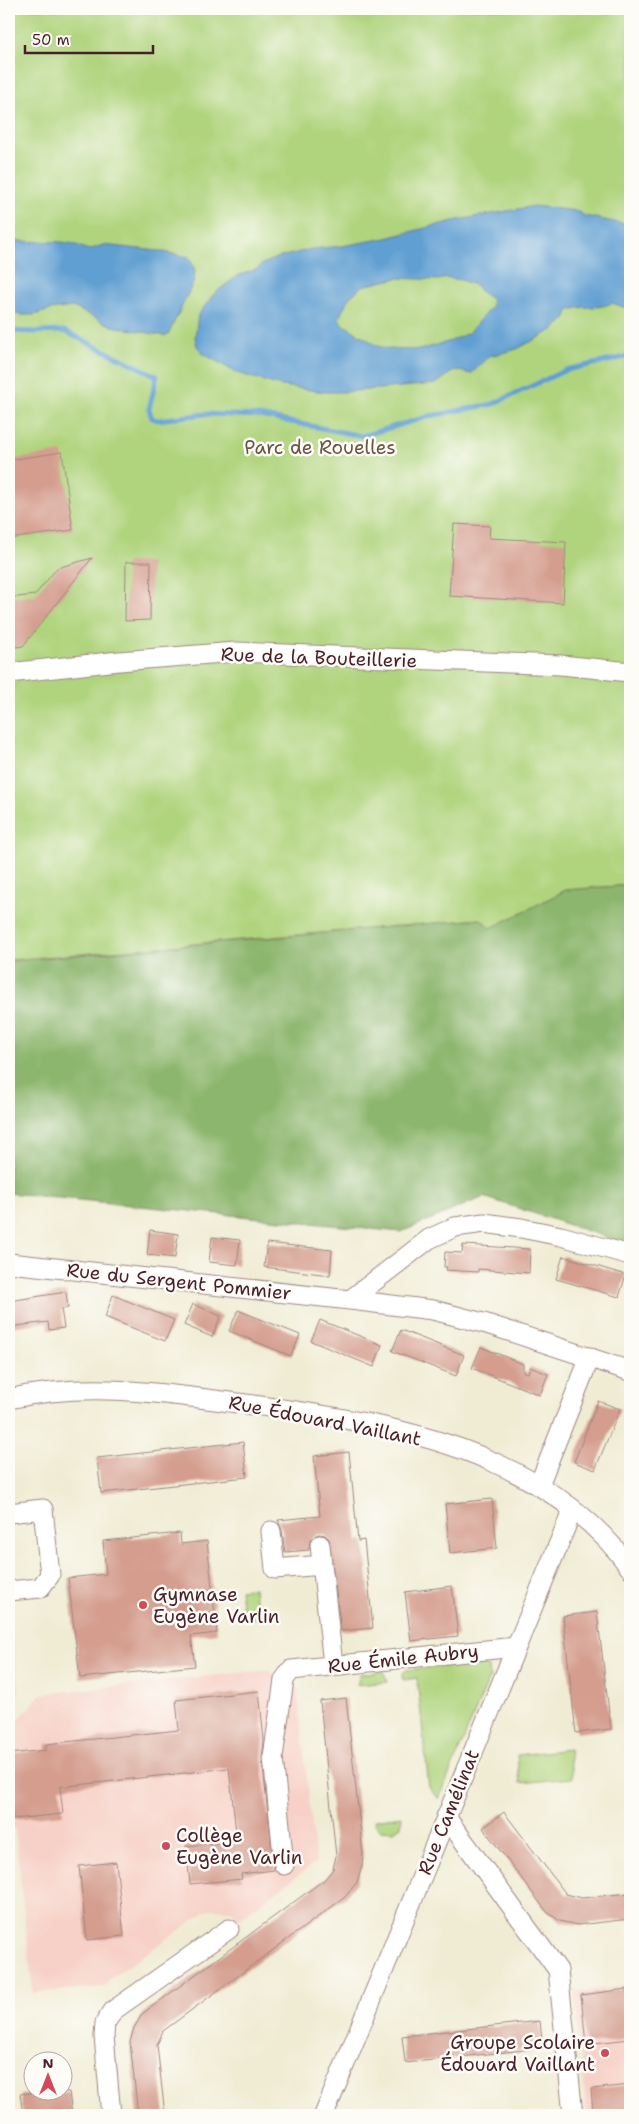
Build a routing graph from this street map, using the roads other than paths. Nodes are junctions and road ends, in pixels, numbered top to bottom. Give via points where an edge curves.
1 (630, 672) edge
2 (9, 673) edge
3 (630, 1255) edge
4 (11, 1265) edge
5 (350, 1300) junction
6 (590, 1357) junction
7 (630, 1371) edge
8 (9, 1398) edge
9 (538, 1485) junction
10 (573, 1509) junction
11 (9, 1513) edge
12 (271, 1531) dead end
13 (320, 1545) dead end
14 (322, 1565) junction
15 (630, 1568) edge
16 (9, 1591) edge
17 (516, 1647) junction
18 (333, 1666) junction
19 (446, 1817) junction
20 (284, 1865) dead end
21 (229, 1929) dead end
22 (111, 2115) edge
23 (324, 2115) edge
24 (573, 2115) edge

1 - 2 street, Rue de la Bouteillerie via 551,665 236,652
3 - 5 street via 521,1228 484,1223 455,1227 429,1239
4 - 5 street, Rue du Sergent Pommier
5 - 6 street, Rue du Sergent Pommier via 442,1312
6 - 7 street, Rue du Sergent Pommier
6 - 9 street
8 - 9 street, Rue Édouard Vaillant via 99,1389 180,1395 285,1409 435,1441 491,1460
9 - 10 street, Rue Édouard Vaillant
10 - 15 street, Rue Édouard Vaillant
10 - 17 street, Rue Camélinat
11 - 16 street via 43,1509 50,1575 40,1588
12 - 14 street via 276,1570
13 - 14 street
14 - 18 street
17 - 18 street, Rue Émile Aubry
17 - 19 street, Rue Camélinat
18 - 20 street, Rue Émile Aubry via 290,1670 284,1680 273,1757
19 - 23 street, Rue Camélinat
19 - 24 street via 558,1970
21 - 22 street via 114,2010 105,2024

